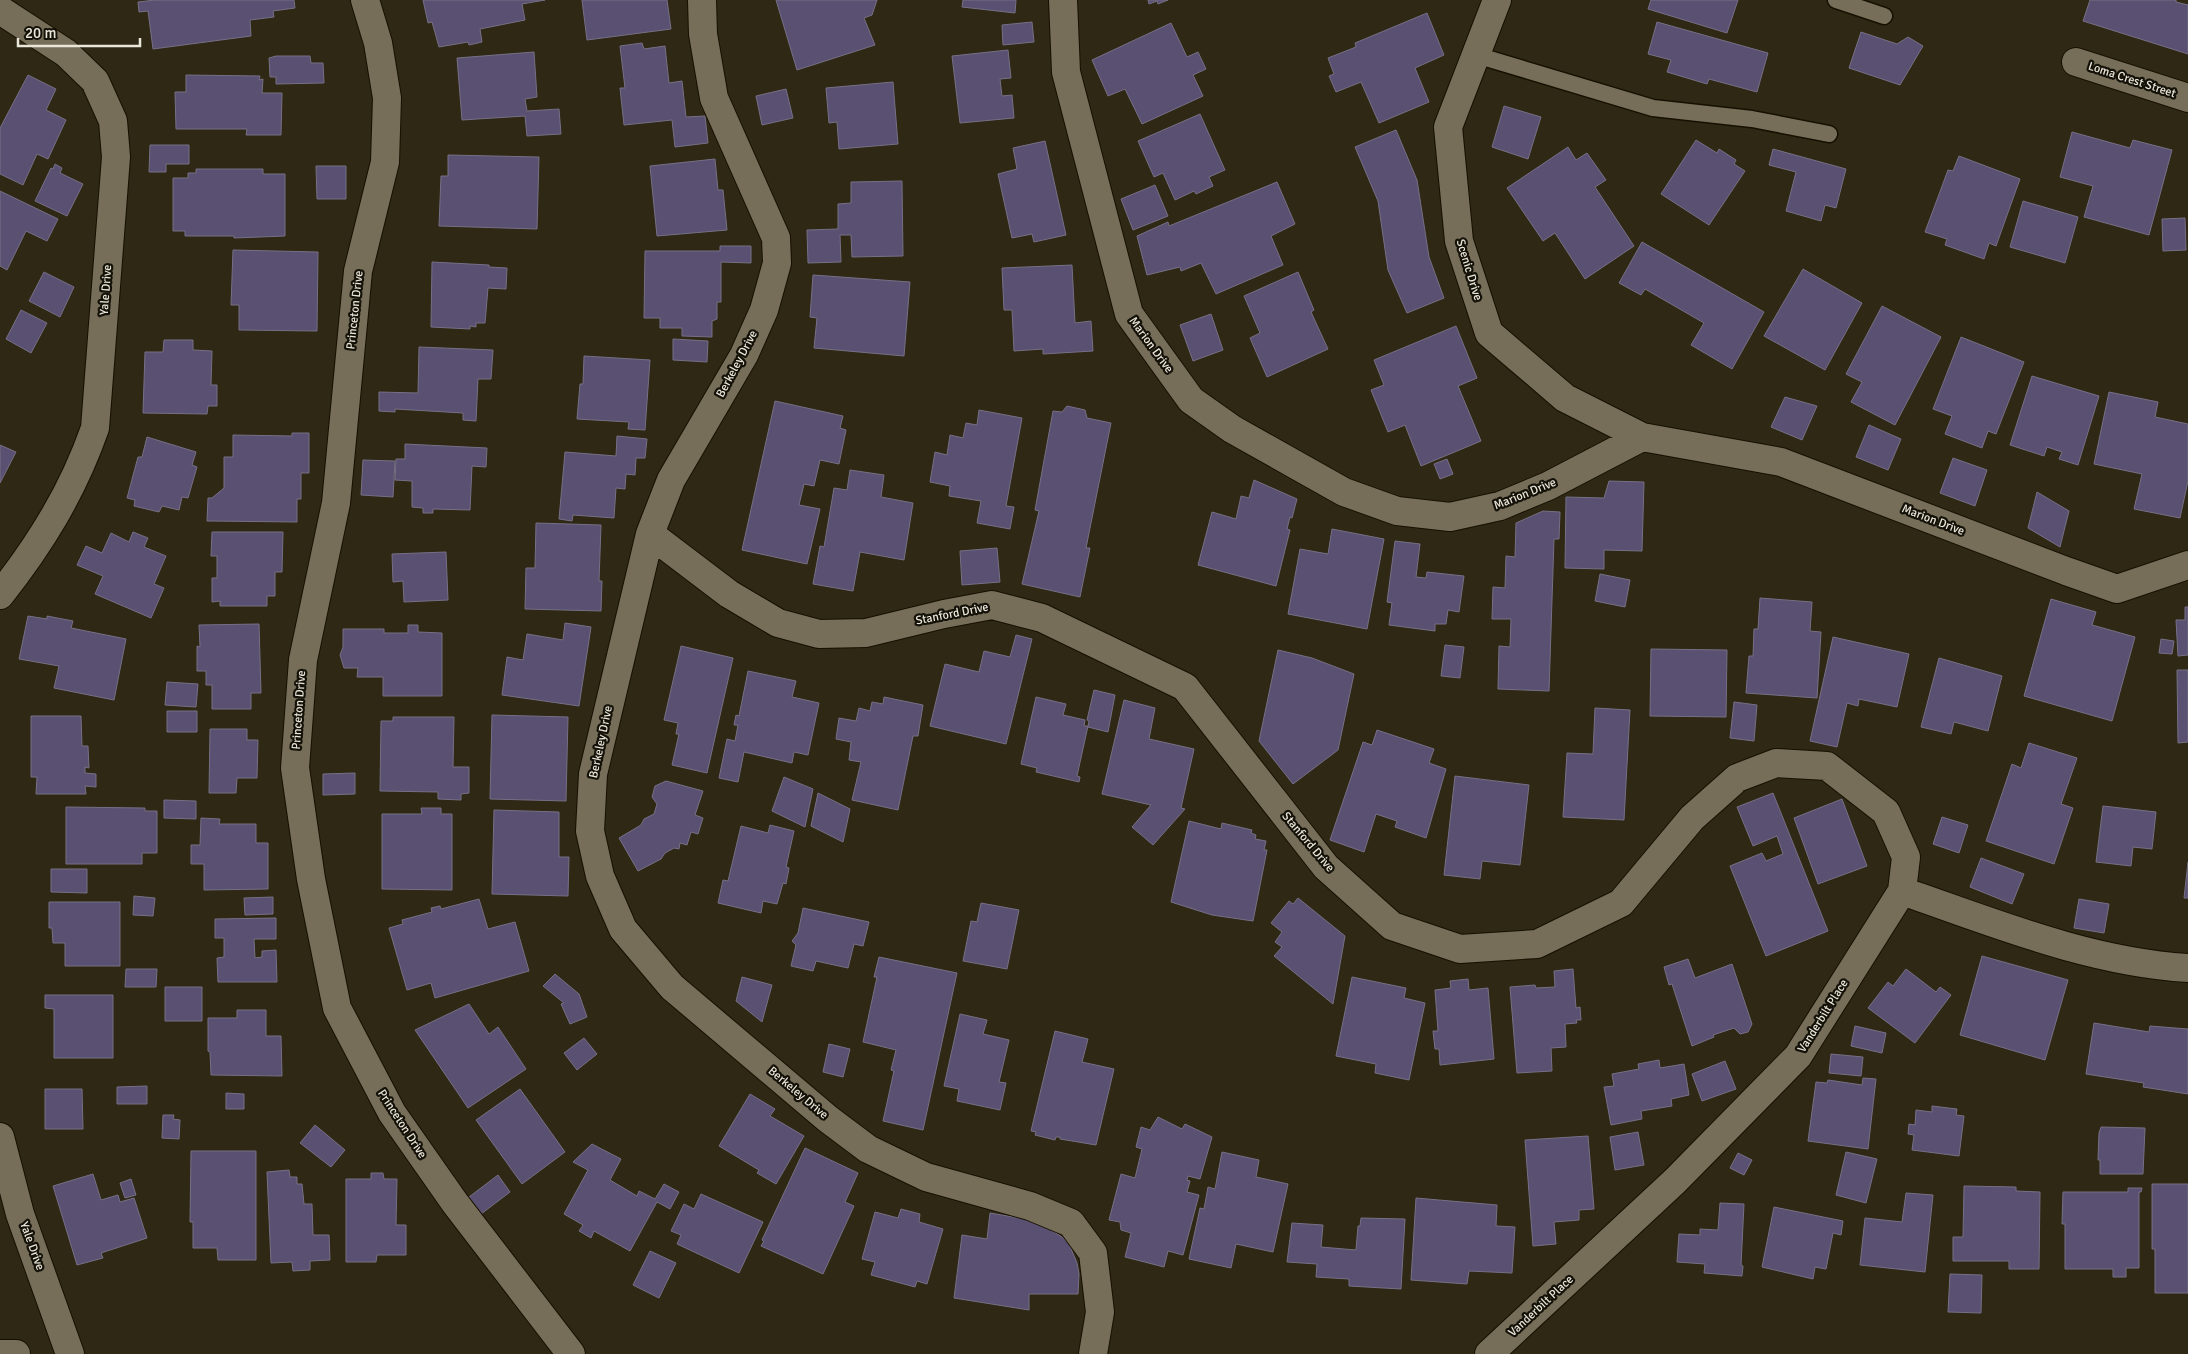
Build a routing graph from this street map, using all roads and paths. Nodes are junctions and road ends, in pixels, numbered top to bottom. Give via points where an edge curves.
1 (366, 0) edge
2 (702, 0) edge
3 (1063, 0) edge
4 (1498, 0) edge
5 (1836, 0) edge
6 (0, 10) edge
7 (1884, 16) dead end
8 (1476, 55) junction
9 (2076, 62) dead end
10 (2188, 98) edge
11 (1829, 134) dead end
12 (1642, 437) junction
13 (650, 534) junction
14 (2188, 566) edge
15 (0, 595) edge
16 (1902, 891) junction
17 (2188, 968) edge
18 (0, 1137) edge
19 (0, 1354) edge
20 (16, 1354) edge
21 (70, 1354) edge
22 (571, 1354) edge
23 (1093, 1354) edge
24 (1489, 1354) edge

1 - 22 street, Princeton Drive via 378,43 387,98 385,162 358,271 336,503 303,660 295,768 311,879 336,1008 392,1113 455,1203
2 - 13 street, Berkeley Drive via 703,34 714,98 776,238 777,263 764,310 744,355 671,480
3 - 12 street, Marion Drive via 1066,72 1129,314 1191,400 1232,429 1344,492 1397,511 1450,517 1500,506 1548,486
4 - 8 street, Scenic Drive
5 - 7 lane
6 - 15 street, Yale Drive via 66,53 96,81 113,121 116,158 95,428 82,465 62,505 29,558
8 - 11 lane via 1653,108 1752,119
8 - 12 street, Scenic Drive via 1448,127 1459,241 1489,334 1565,398
9 - 10 street, Loma Crest Street
12 - 14 street, Marion Drive via 1781,462 2117,589
13 - 16 street, Stanford Drive via 729,594 778,623 819,634 866,633 992,605 1042,618 1185,687 1326,867 1392,926 1460,950 1537,944 1620,903 1692,818 1737,778 1776,763 1827,766 1886,812 1906,858
13 - 23 street, Berkeley Drive via 593,774 590,830 600,876 623,929 672,986 828,1119 868,1149 926,1177 1030,1206 1071,1223 1093,1253 1100,1312
16 - 17 street via 2052,942 2150,965
16 - 24 street, Vanderbilt Place via 1798,1056 1675,1181
18 - 21 street, Yale Drive via 20,1214
19 - 20 street

